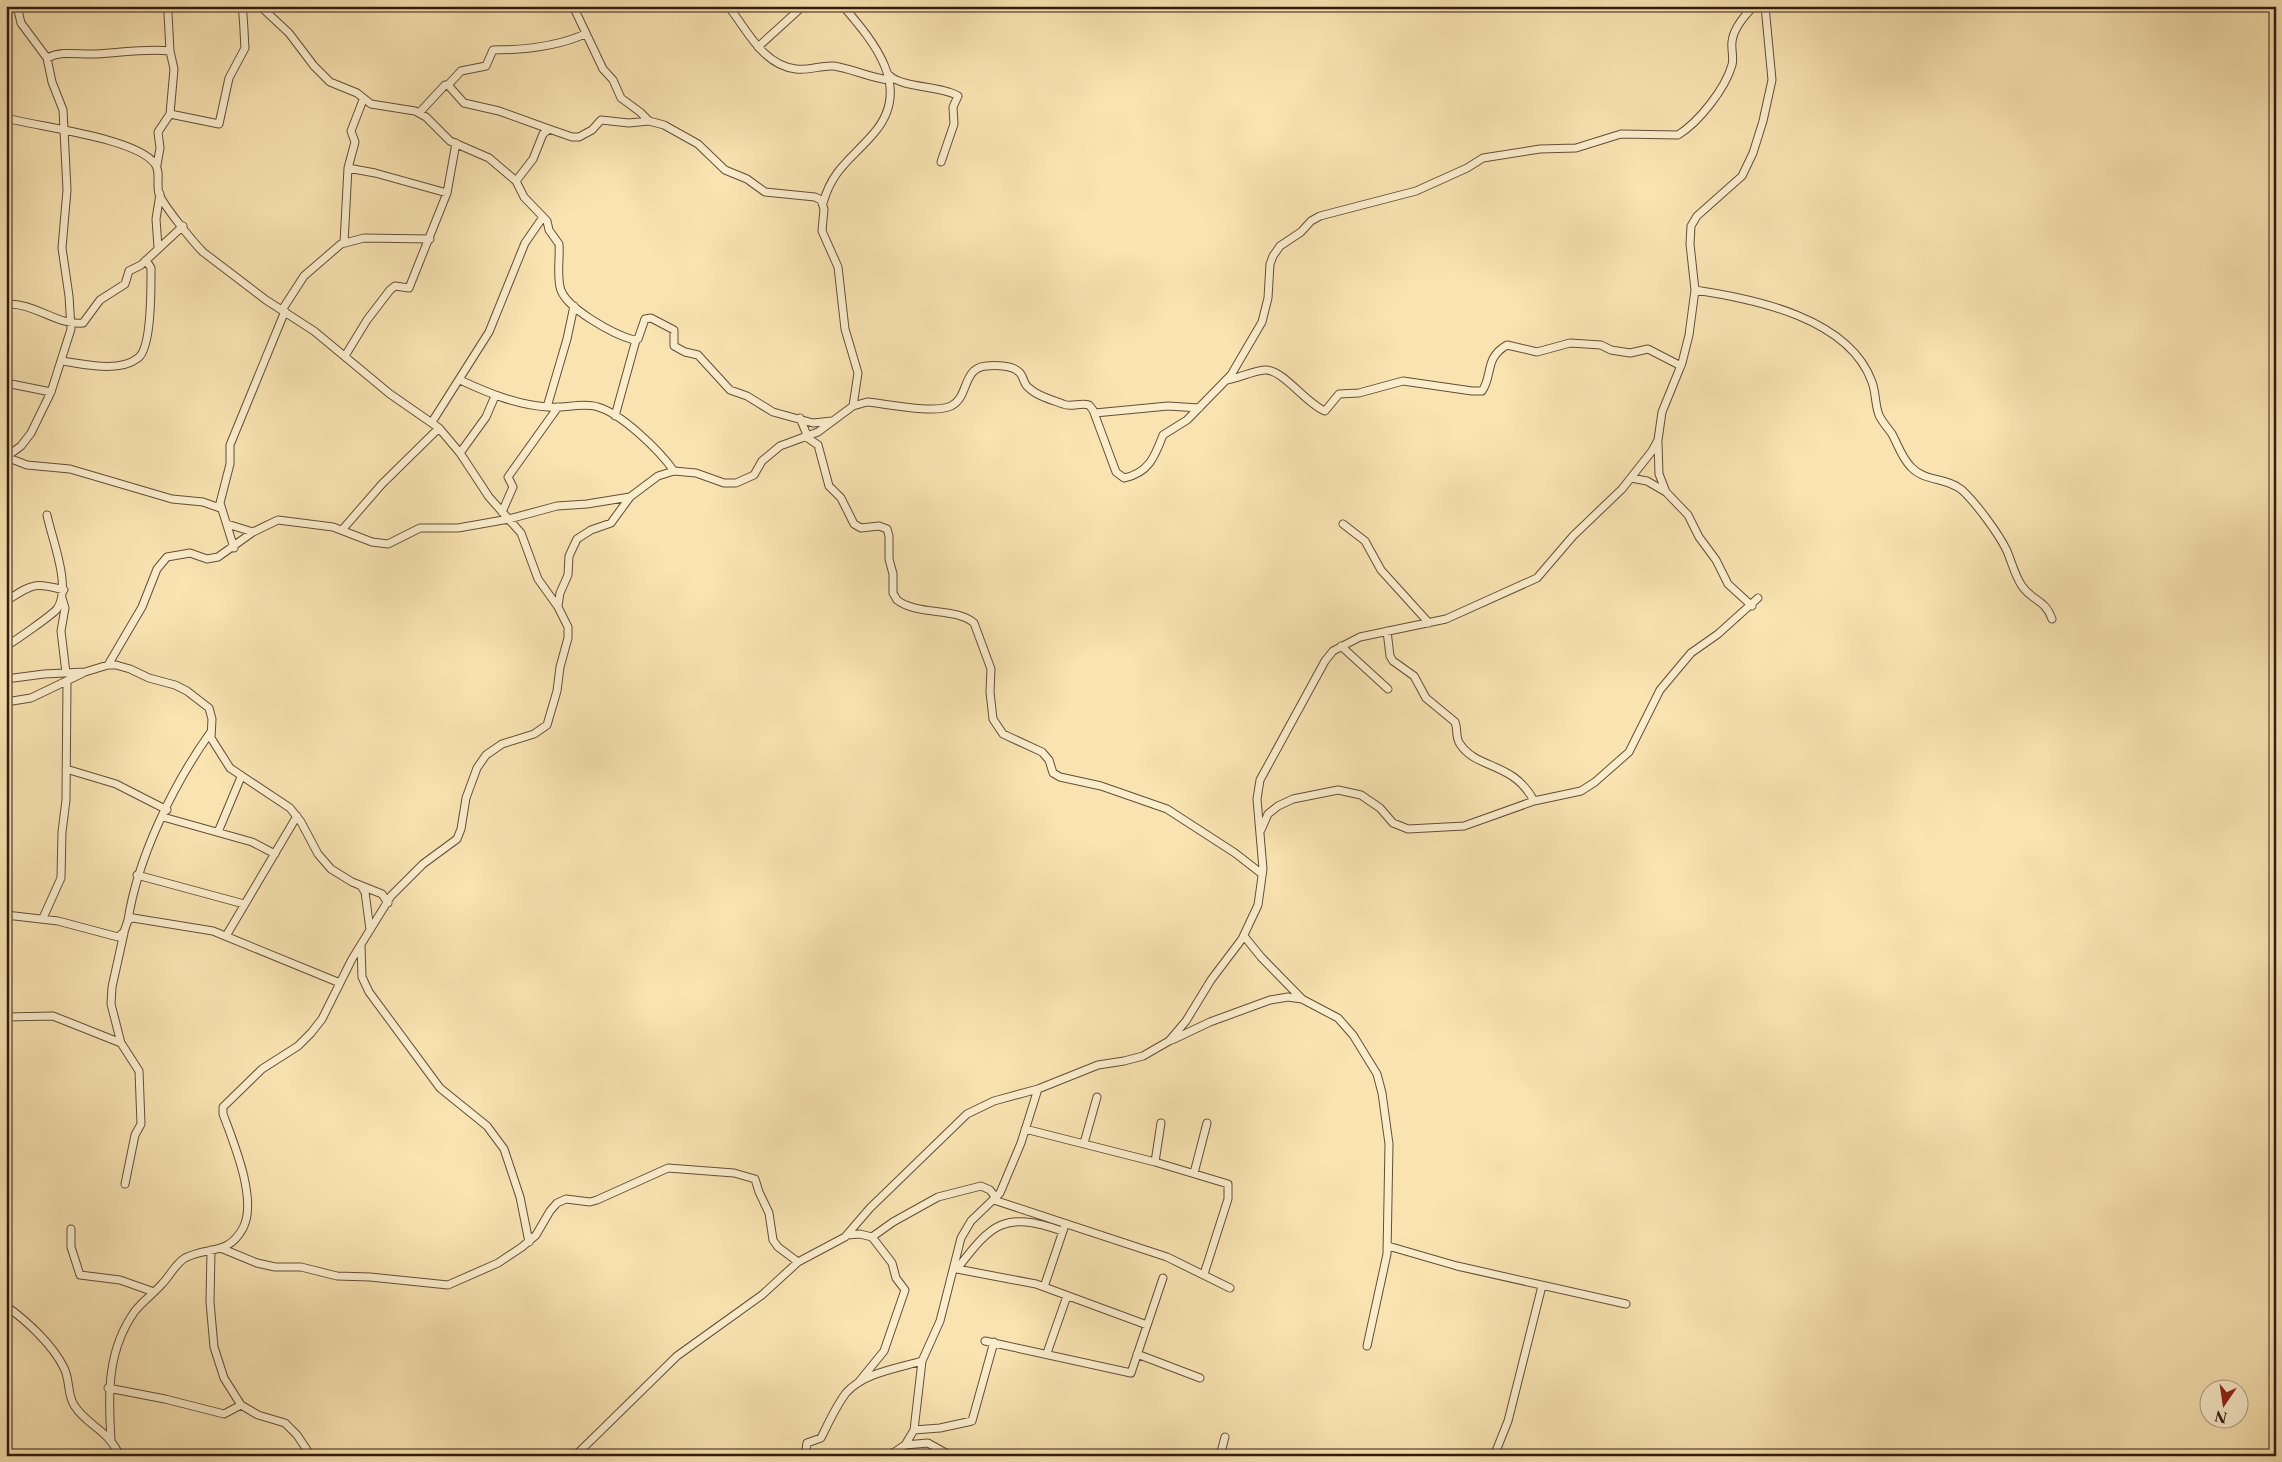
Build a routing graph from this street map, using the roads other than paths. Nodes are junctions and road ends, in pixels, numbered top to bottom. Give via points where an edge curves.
1 (17, 6) edge
2 (166, 6) edge
3 (260, 6) edge
4 (573, 6) edge
5 (728, 6) edge
6 (803, 6) edge
7 (843, 6) edge
8 (1754, 6) edge
9 (1765, 6) edge
10 (243, 8) edge
11 (585, 34) junction
12 (758, 47) junction
13 (170, 51) junction
14 (47, 58) junction
15 (889, 77) junction
16 (448, 85) junction
17 (363, 100) junction
18 (419, 113) junction
19 (170, 114) junction
20 (6, 118) edge
21 (649, 121) junction
22 (550, 129) junction
23 (65, 132) junction
24 (456, 144) junction
25 (941, 162) dead end
26 (157, 165) junction
27 (348, 168) junction
28 (516, 181) junction
29 (447, 193) junction
30 (160, 194) junction
31 (823, 203) junction
32 (543, 216) junction
33 (183, 226) junction
34 (430, 239) junction
35 (344, 243) junction
36 (158, 247) junction
37 (146, 260) junction
38 (1695, 290) junction
39 (6, 304) edge
40 (574, 306) junction
41 (283, 310) junction
42 (71, 323) junction
43 (636, 340) junction
44 (345, 356) junction
45 (62, 361) junction
46 (1681, 366) junction
47 (460, 380) junction
48 (1227, 380) junction
49 (6, 383) edge
50 (51, 392) junction
51 (856, 393) junction
52 (495, 396) junction
53 (862, 402) junction
54 (853, 406) junction
55 (547, 407) junction
56 (558, 408) junction
57 (1199, 408) junction
58 (1095, 414) junction
59 (615, 416) junction
60 (800, 418) junction
61 (832, 421) junction
62 (432, 422) junction
63 (439, 428) junction
64 (806, 435) junction
65 (1657, 442) junction
66 (460, 453) junction
67 (6, 457) edge
68 (674, 471) junction
69 (1631, 478) junction
70 (1666, 492) junction
71 (630, 497) junction
72 (220, 498) junction
73 (211, 504) junction
74 (220, 508) junction
75 (502, 512) junction
76 (47, 515) dead end
77 (509, 519) junction
78 (227, 524) junction
79 (1343, 524) dead end
80 (342, 530) junction
81 (253, 532) junction
82 (234, 548) junction
83 (64, 590) junction
84 (62, 598) junction
85 (1758, 598) dead end
86 (6, 601) edge
87 (558, 606) junction
88 (1752, 606) junction
89 (2052, 619) dead end
90 (1430, 623) junction
91 (1386, 631) junction
92 (6, 646) edge
93 (1341, 646) junction
94 (114, 655) junction
95 (108, 665) junction
96 (123, 666) junction
97 (85, 672) junction
98 (66, 673) junction
99 (6, 679) edge
100 (67, 681) junction
101 (1388, 689) dead end
102 (6, 702) edge
103 (211, 733) junction
104 (66, 769) junction
105 (241, 777) junction
106 (1534, 801) junction
107 (170, 802) junction
108 (157, 805) junction
109 (167, 810) junction
110 (297, 816) junction
111 (163, 817) junction
112 (218, 832) junction
113 (1260, 833) junction
114 (275, 854) junction
115 (1262, 874) junction
116 (137, 875) junction
117 (361, 886) junction
118 (388, 898) junction
119 (244, 904) junction
120 (6, 915) edge
121 (43, 918) junction
122 (128, 920) junction
123 (370, 930) junction
124 (124, 932) junction
125 (226, 936) junction
126 (1244, 936) junction
127 (361, 945) junction
128 (340, 983) junction
129 (1302, 999) junction
130 (6, 1017) edge
131 (1169, 1041) junction
132 (121, 1043) junction
133 (1038, 1089) junction
134 (1096, 1096) dead end
135 (1161, 1123) dead end
136 (1207, 1123) dead end
137 (1025, 1129) junction
138 (1084, 1143) junction
139 (1155, 1162) junction
140 (1194, 1173) junction
141 (125, 1184) dead end
142 (995, 1199) junction
143 (1066, 1223) junction
144 (70, 1229) dead end
145 (1062, 1231) junction
146 (847, 1235) junction
147 (872, 1237) junction
148 (232, 1242) junction
149 (530, 1242) junction
150 (1388, 1246) junction
151 (223, 1249) junction
152 (212, 1250) junction
153 (234, 1252) junction
154 (798, 1262) junction
155 (1204, 1274) junction
156 (1163, 1278) dead end
157 (1542, 1286) junction
158 (1044, 1287) junction
159 (1230, 1288) dead end
160 (154, 1292) junction
161 (1067, 1296) junction
162 (1626, 1304) dead end
163 (6, 1306) edge
164 (1147, 1325) junction
165 (985, 1341) dead end
166 (994, 1342) junction
167 (1367, 1346) dead end
168 (1047, 1354) junction
169 (1137, 1354) junction
170 (922, 1361) junction
171 (1200, 1378) dead end
172 (858, 1383) junction
173 (108, 1388) junction
174 (241, 1405) junction
175 (914, 1430) junction
176 (1225, 1437) dead end
177 (111, 1439) junction
178 (905, 1445) junction
179 (579, 1454) edge
180 (120, 1456) edge
181 (311, 1456) edge
182 (805, 1456) edge
183 (889, 1456) edge
184 (951, 1456) edge
185 (1220, 1456) edge
186 (1494, 1456) edge

1 - 14 street via 21,23
2 - 13 street
3 - 17 street via 289,33 330,82 352,90
4 - 11 street
5 - 12 street
6 - 12 street
7 - 15 street via 867,35
8 - 48 street via 1739,24 1733,38 1733,60 1728,76 1707,110 1678,135 1621,134 1576,148 1540,149 1483,158 1416,191 1316,217 1280,246 1273,256 1262,322
9 - 38 street via 1772,80 1763,121 1742,176 1697,216 1691,226
10 - 19 street via 246,46 230,78 219,124
11 - 16 street via 561,44 513,51 493,50 486,66 461,71
11 - 21 street via 621,98
12 - 15 street via 790,68 834,66
13 - 14 street via 61,53
13 - 19 street via 174,69
14 - 23 street via 63,110
15 - 25 street via 897,82 918,84 958,96 953,107 955,120
15 - 31 street via 890,103 885,116 874,134 840,166
16 - 18 street
16 - 22 street via 464,103 500,111
17 - 18 street via 375,106 399,107
17 - 27 street via 351,131 355,142
18 - 24 street
19 - 26 street via 158,132
20 - 23 street
21 - 22 street via 600,120 589,132 574,137
21 - 31 street via 664,125 698,144 725,170 747,179 765,192 815,197
22 - 28 street via 543,134 533,159
23 - 26 street via 111,142 147,156
23 - 42 street via 67,190 62,248
24 - 28 street via 489,158
24 - 29 street
26 - 30 street
27 - 29 street
27 - 35 street
28 - 32 street via 524,197
29 - 34 street
30 - 33 street
30 - 36 street via 156,219
31 - 51 street via 822,232 840,272 845,330 858,373
32 - 40 street via 559,244 557,261 561,290
32 - 47 street via 528,238 489,332
33 - 36 street
33 - 41 street via 203,252
34 - 35 street via 364,238
34 - 44 street via 409,288 395,286 390,290
35 - 41 street via 304,276
36 - 37 street
37 - 42 street via 129,271 125,284 100,300 83,323
37 - 45 street via 151,274 148,336 141,356 131,362 104,365
38 - 46 street via 1690,335
38 - 89 street via 1793,314 1815,323 1851,348 1867,369 1879,416 1909,466 1928,478 1955,486 1966,495 2006,549 2022,586 2045,604
39 - 42 street via 22,304
40 - 43 street via 590,318
40 - 55 street
41 - 44 street
41 - 72 street via 232,440 230,464
42 - 45 street
43 - 59 street
43 - 60 street via 645,319 651,318 674,330 674,346 700,357 730,390 773,412
44 - 62 street via 390,394
45 - 50 street
46 - 48 street via 1648,349 1630,353 1601,345 1570,343 1537,352 1507,345 1489,365 1482,390 1403,381 1359,393 1339,394 1324,411 1270,371
46 - 65 street via 1662,412
47 - 52 street
47 - 62 street
48 - 57 street
49 - 50 street
50 - 67 street via 28,440
51 - 53 street
51 - 54 street
52 - 55 street
52 - 66 street via 486,417
53 - 54 street
53 - 58 street via 945,408 959,400 971,373 979,367 999,366 1020,372 1026,386 1033,391 1066,406 1089,405
54 - 61 street
55 - 56 street
56 - 59 street via 599,407
56 - 75 street via 508,477 513,487
57 - 58 street via 1168,406
57 - 58 street via 1182,425 1163,435 1155,456 1142,470 1126,478 1116,472
59 - 68 street via 659,451
60 - 61 street via 815,423
60 - 64 street
61 - 64 street via 818,432
62 - 63 street
63 - 66 street
63 - 80 street via 382,484
64 - 68 street via 774,450 754,475 743,482 724,483 696,473
64 - 115 street via 818,446 828,486 840,498 854,524 861,528 879,526 887,529 896,600 974,623 991,668 991,711 998,729 1042,752 1054,773 1060,777 1101,786 1167,809 1235,852
65 - 69 street
65 - 70 street via 1659,474
66 - 75 street
67 - 73 street via 27,465 70,469 172,499
68 - 71 street via 658,476
69 - 70 street
69 - 90 street via 1573,536 1537,578 1462,613
70 - 88 street via 1688,515 1728,584
71 - 77 street via 557,506
71 - 87 street via 611,523 577,539 569,556 568,575
72 - 73 street
72 - 74 street
73 - 74 street
74 - 78 street
75 - 77 street
76 - 83 street
77 - 80 street via 446,529 420,528 388,544 372,542
77 - 87 street via 521,533 538,579
78 - 81 street
78 - 82 street
79 - 90 street via 1365,541 1381,570
80 - 81 street via 285,519
81 - 82 street
82 - 94 street via 213,558 186,553 164,560
83 - 84 street
83 - 86 street via 33,585
84 - 92 street via 52,614
84 - 98 street via 66,608 61,636
85 - 88 street
87 - 118 street via 568,627 568,638 550,720 534,734 502,744 486,755 477,768 466,798 457,839 423,864
88 - 106 street via 1690,653 1660,690 1629,752 1604,775 1581,791
90 - 91 street
91 - 93 street via 1360,636
91 - 106 street via 1393,661 1414,676 1426,698 1455,722 1461,746 1520,780
93 - 101 street
93 - 113 street via 1322,665 1262,772 1257,799
94 - 95 street
94 - 96 street
95 - 96 street
95 - 97 street
96 - 103 street via 153,680 175,685 198,698 211,712
97 - 98 street
97 - 100 street
98 - 99 street
100 - 102 street via 31,698
100 - 104 street
103 - 105 street via 221,756
103 - 107 street
104 - 108 street via 116,784
104 - 121 street via 61,878
105 - 110 street via 282,802
105 - 112 street
106 - 113 street via 1464,826 1408,829 1393,823 1380,808 1361,795 1338,790 1308,795 1278,806 1268,814
107 - 108 street
107 - 109 street
108 - 109 street
109 - 111 street
110 - 114 street
110 - 117 street via 324,862
111 - 112 street
111 - 116 street
112 - 114 street via 252,842
113 - 115 street
114 - 119 street
115 - 126 street via 1258,905
116 - 119 street
116 - 122 street
117 - 118 street
117 - 123 street
118 - 123 street
119 - 125 street
120 - 121 street
121 - 124 street via 118,937
122 - 124 street
122 - 125 street via 213,931
123 - 127 street
124 - 132 street via 110,997
125 - 128 street
126 - 129 street
126 - 131 street
127 - 128 street
127 - 149 street via 362,977 369,992 440,1088 487,1126 504,1149
128 - 148 street via 311,1033 298,1046 262,1069 223,1107 240,1158 247,1211 243,1228
129 - 131 street via 1270,1000
129 - 150 street via 1345,1024 1377,1074 1389,1144
130 - 132 street via 53,1016
131 - 133 street via 1143,1056 1098,1065
132 - 141 street via 139,1071 141,1124 135,1135
133 - 137 street
133 - 146 street via 994,1101 967,1114 870,1208
134 - 138 street
135 - 139 street
136 - 140 street
137 - 138 street
137 - 142 street via 1004,1186
138 - 139 street
139 - 140 street
140 - 155 street via 1228,1184 1222,1218
142 - 143 street
142 - 147 street via 986,1187 981,1186 938,1197
142 - 170 street via 971,1221 961,1238 940,1322
143 - 145 street
143 - 155 street via 1167,1257
144 - 160 street via 71,1247 80,1274 120,1280
145 - 158 street
145 - 158 street via 1025,1221 996,1226 957,1270
146 - 147 street
146 - 154 street
147 - 172 street via 892,1263 905,1296 884,1351
148 - 151 street
148 - 153 street
149 - 153 street via 498,1263 448,1285 341,1277 301,1267 275,1267
149 - 154 street via 550,1211 563,1200 598,1200 659,1171 686,1168 755,1178 769,1213 773,1240
150 - 157 street
150 - 167 street
151 - 152 street
151 - 153 street
152 - 160 street via 184,1258
152 - 174 street via 209,1294 214,1347 224,1378
154 - 179 street via 762,1295 677,1356
155 - 159 street
156 - 164 street
157 - 162 street
157 - 186 street via 1508,1421
158 - 161 street
160 - 173 street via 136,1310 123,1332
161 - 164 street
161 - 168 street
163 - 177 street via 47,1344 64,1367 74,1406
164 - 169 street
165 - 166 street
166 - 168 street
166 - 175 street via 972,1421
168 - 169 street via 1129,1374
169 - 171 street
170 - 172 street
170 - 175 street
172 - 182 street via 846,1394 821,1438 807,1443
173 - 174 street via 224,1414
173 - 177 street
174 - 181 street via 258,1415 285,1423
175 - 178 street
176 - 185 street
177 - 180 street
178 - 183 street
178 - 184 street via 928,1442

